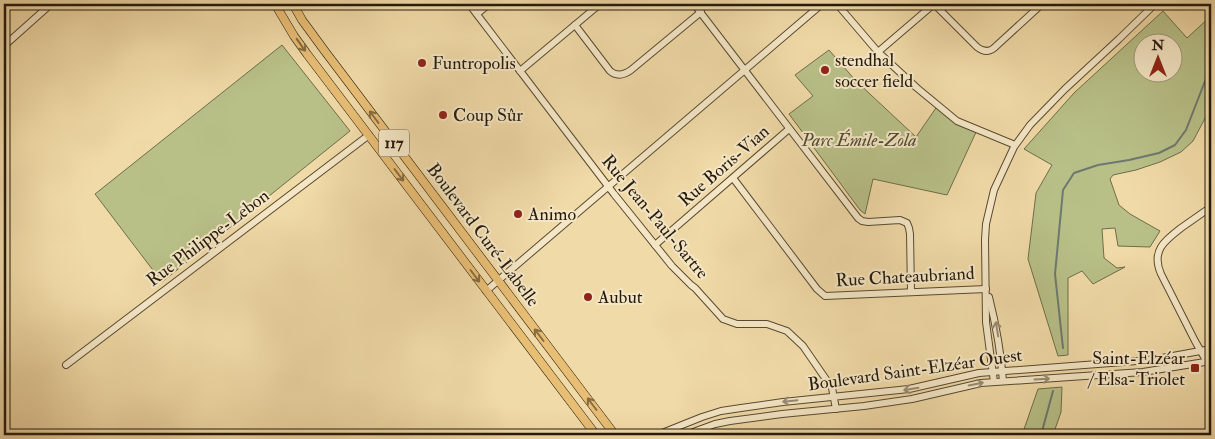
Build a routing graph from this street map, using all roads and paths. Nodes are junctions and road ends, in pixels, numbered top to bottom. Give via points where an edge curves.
1 (52, 4) edge
2 (275, 4) edge
3 (293, 4) edge
4 (469, 4) edge
5 (489, 4) edge
6 (600, 4) edge
7 (694, 4) edge
8 (822, 4) edge
9 (837, 4) edge
10 (934, 4) edge
11 (1042, 4) edge
12 (1153, 4) edge
13 (701, 12) junction
14 (477, 14) junction
15 (575, 25) junction
16 (4, 46) edge
17 (878, 52) junction
18 (745, 70) junction
19 (520, 71) junction
20 (790, 130) junction
21 (369, 135) junction
22 (1015, 145) junction
23 (733, 178) junction
24 (608, 187) junction
25 (1211, 207) edge
26 (655, 245) junction
27 (498, 281) junction
28 (986, 288) junction
29 (486, 291) junction
30 (911, 292) junction
31 (1211, 349) edge
32 (1200, 351) junction
33 (1209, 361) edge
34 (66, 365) dead end
35 (1002, 371) junction
36 (993, 372) junction
37 (994, 382) junction
38 (1003, 382) junction
39 (834, 398) junction
40 (836, 409) junction
41 (596, 435) edge
42 (615, 435) edge
43 (657, 435) edge
44 (685, 435) edge

1 - 16 street
2 -> 21 main road, Boulevard Curé-Labelle / 117 via 301,45
27 -> 3 main road, Boulevard Curé-Labelle / 117
4 - 14 street, Rue Jean-Paul-Sartre
5 - 14 street
6 - 15 street
7 - 13 street
8 - 18 street
9 - 17 street
10 - 11 street via 976,47 986,51 994,48
10 - 17 street
12 - 22 street via 1065,89
13 - 15 street via 631,70 620,75 610,70
13 - 18 street
14 - 19 street, Rue Jean-Paul-Sartre
15 - 19 street
17 - 22 street via 957,121
18 - 20 street
18 - 24 street
19 - 24 street, Rue Jean-Paul-Sartre
20 - 23 street, Rue Boris-Vian
20 - 30 street via 858,218 868,222 902,221 908,225
21 -> 29 main road, Boulevard Curé-Labelle / 117
21 - 34 street, Rue Philippe-Lebon
22 - 28 street via 994,190 986,224
23 - 26 street, Rue Boris-Vian
23 - 30 street, Rue Chateaubriand via 823,295
24 - 26 street, Rue Jean-Paul-Sartre
24 - 27 street
25 - 32 street via 1165,240 1157,259 1158,268
26 - 39 street, Rue Jean-Paul-Sartre via 723,319 736,324 767,324 787,331 803,346 832,388
27 - 29 street
42 -> 27 main road, Boulevard Curé-Labelle / 117
28 - 30 street, Rue Chateaubriand
35 -> 28 street via 996,321
28 - 36 street via 986,322
29 - 41 main road, Boulevard Curé-Labelle / 117
31 - 32 street, Boulevard Saint-Elzéar Ouest
32 - 33 street
32 - 35 street, Boulevard Saint-Elzéar Ouest via 1137,361
38 -> 33 street, Boulevard Saint-Elzéar Ouest via 1143,372
35 - 36 street, Boulevard Saint-Elzéar Ouest
35 - 38 street
36 - 37 street
36 -> 39 street, Boulevard Saint-Elzéar Ouest via 914,388
37 - 38 street, Boulevard Saint-Elzéar Ouest
40 -> 37 street, Boulevard Saint-Elzéar Ouest via 912,399
39 - 40 street, Rue Jean-Paul-Sartre
39 -> 43 street, Boulevard Saint-Elzéar Ouest via 727,410
40 - 44 street, Boulevard Saint-Elzéar Ouest via 730,421

